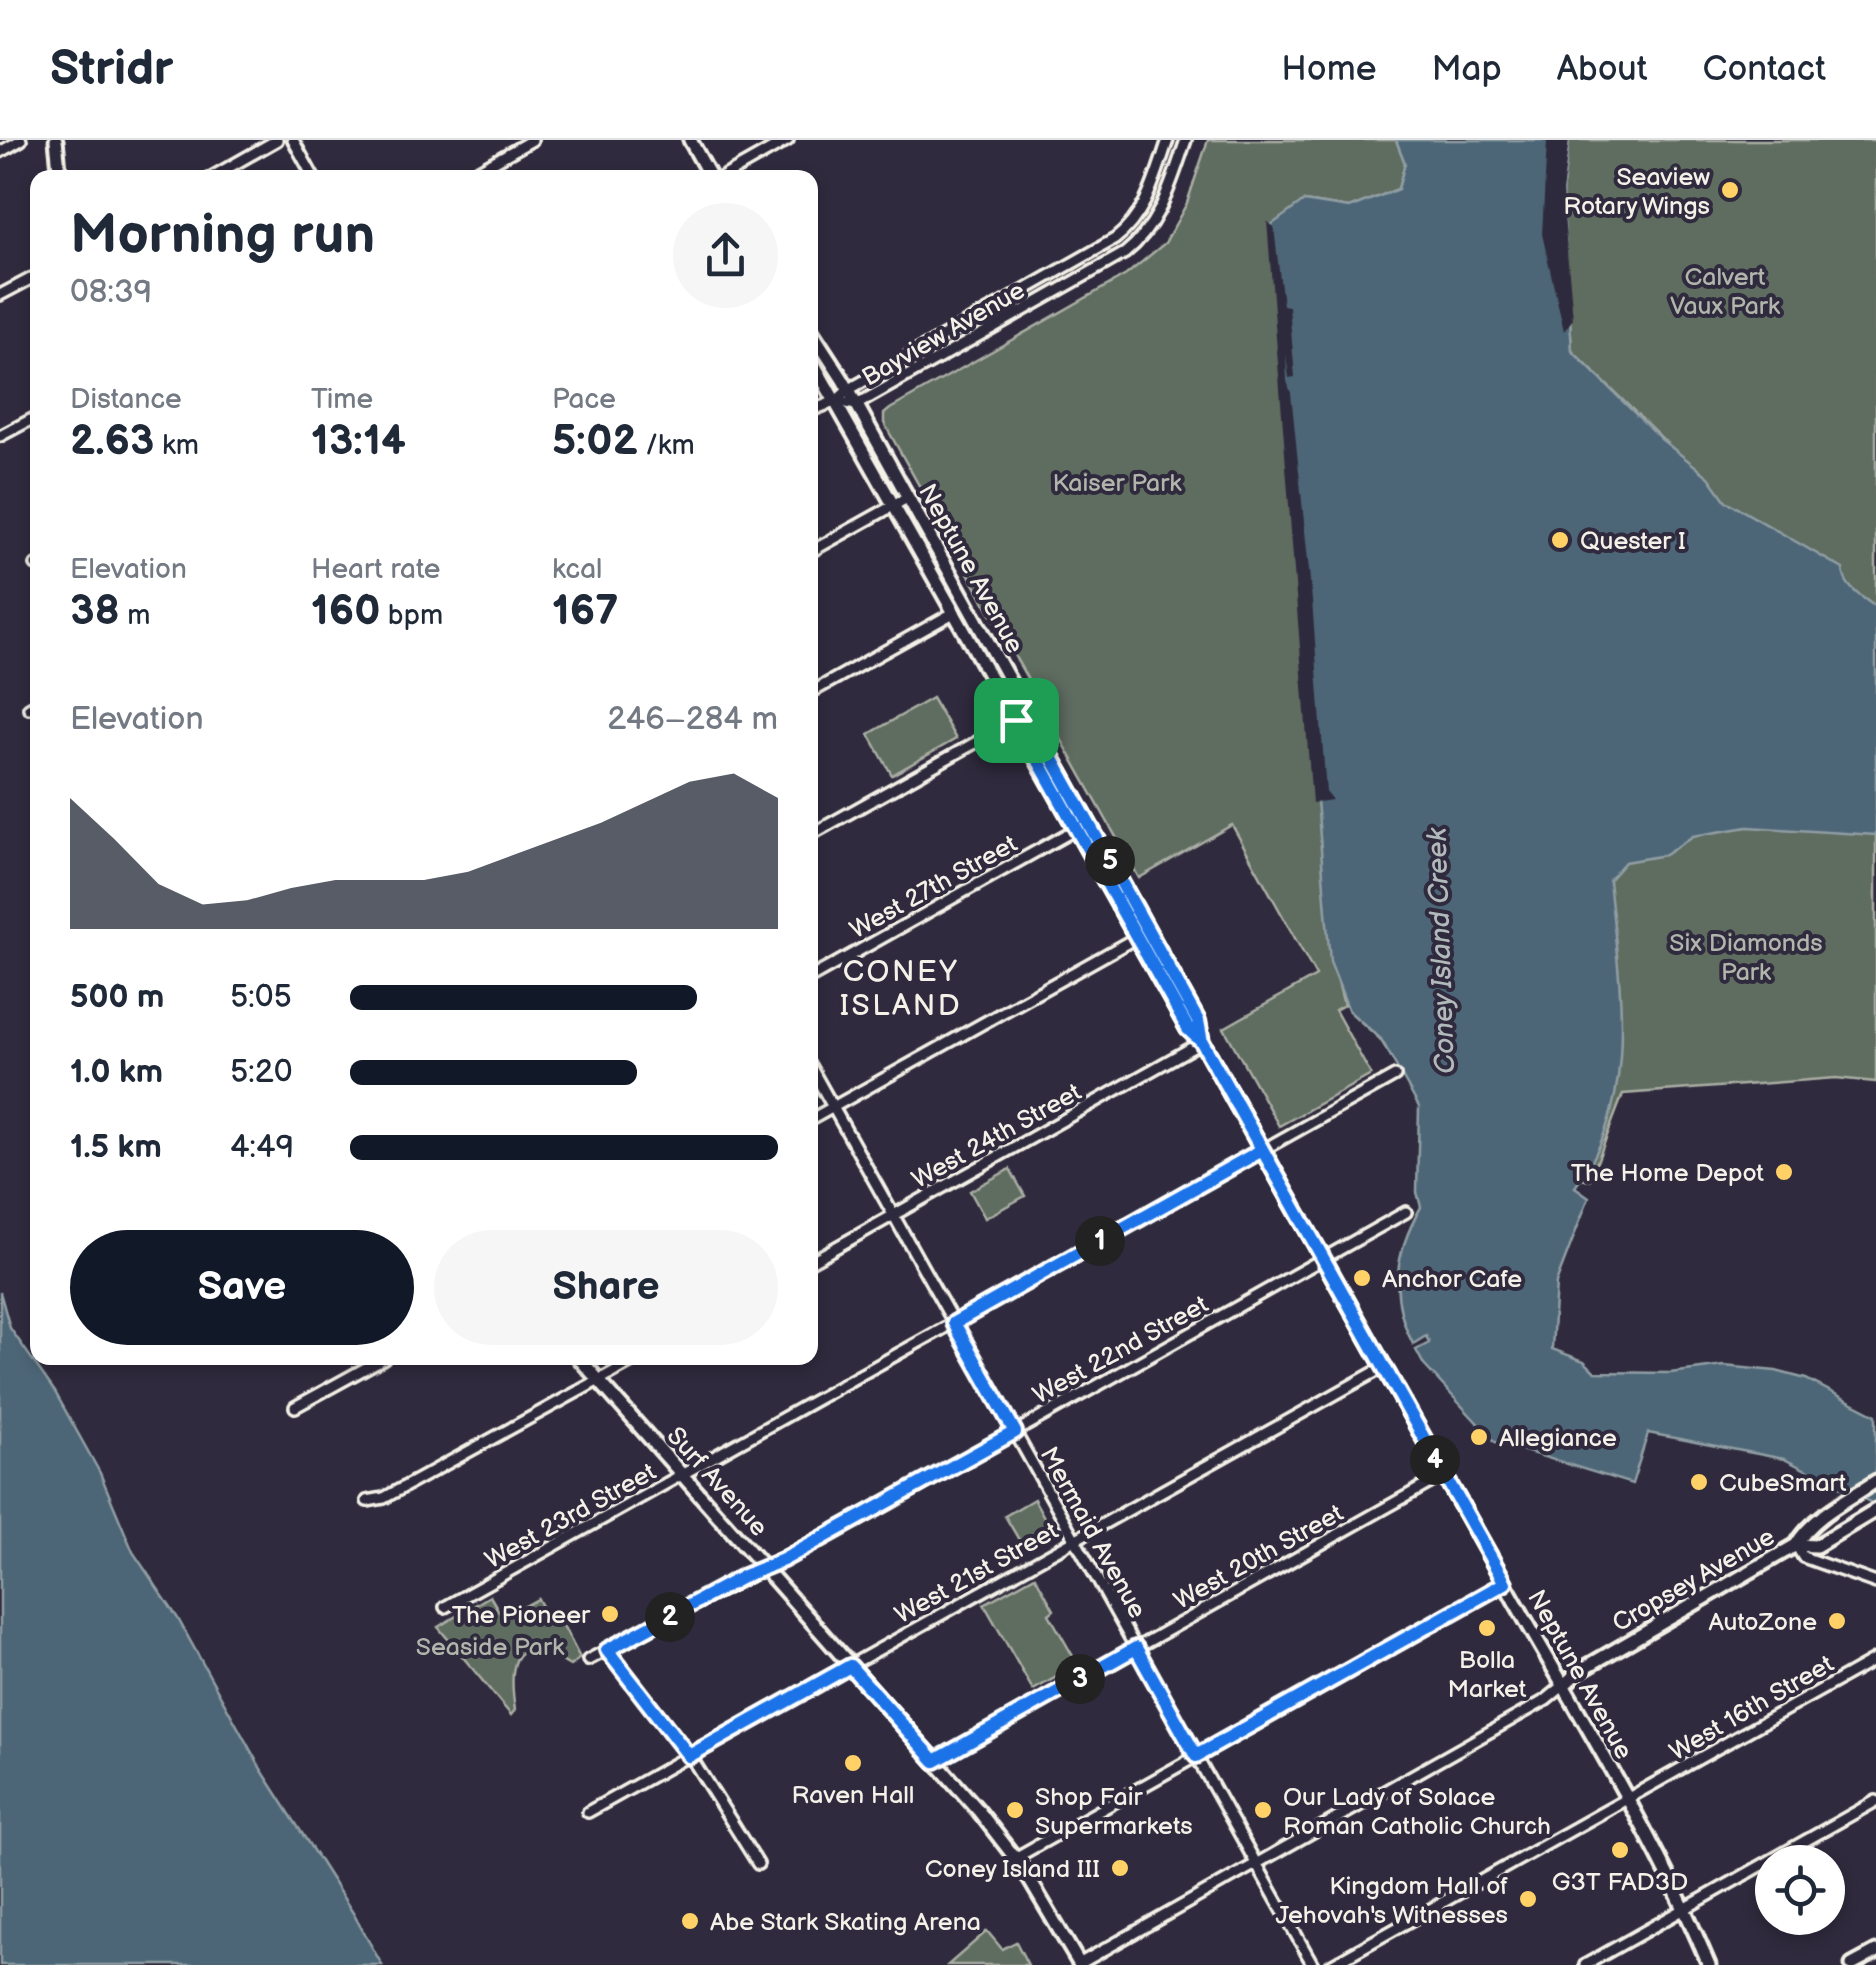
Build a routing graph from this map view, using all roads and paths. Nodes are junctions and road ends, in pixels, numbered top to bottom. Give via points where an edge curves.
1 (21, 140) edge
2 (56, 140) edge
3 (277, 140) edge
4 (293, 140) edge
5 (532, 140) edge
6 (690, 140) edge
7 (788, 140) edge
8 (1168, 140) edge
9 (1186, 140) edge
10 (0, 152) edge
11 (59, 170) edge
12 (224, 170) edge
13 (310, 170) edge
14 (479, 170) edge
15 (707, 170) edge
16 (736, 170) edge
17 (30, 279) edge
18 (0, 296) edge
19 (818, 343) edge
20 (818, 370) edge
21 (848, 390) junction
22 (836, 401) junction
23 (856, 405) junction
24 (818, 408) edge
25 (30, 420) edge
26 (0, 436) edge
27 (906, 498) junction
28 (894, 505) junction
29 (818, 548) edge
30 (955, 612) junction
31 (818, 689) edge
32 (1022, 717) junction
33 (1076, 829) junction
34 (818, 831) edge
35 (1142, 934) junction
36 (818, 974) edge
37 (1202, 1042) junction
38 (1394, 1076) dead end
39 (818, 1080) edge
40 (833, 1107) junction
41 (818, 1115) edge
42 (1262, 1150) junction
43 (1406, 1212) dead end
44 (894, 1215) junction
45 (818, 1258) edge
46 (1324, 1258) junction
47 (954, 1323) junction
48 (371, 1365) edge
49 (584, 1365) edge
50 (625, 1365) edge
51 (1384, 1366) junction
52 (598, 1380) junction
53 (295, 1406) dead end
54 (1015, 1432) junction
55 (1444, 1475) junction
56 (682, 1476) junction
57 (1876, 1481) edge
58 (367, 1501) dead end
59 (1874, 1511) edge
60 (1075, 1540) junction
61 (1796, 1546) junction
62 (765, 1567) junction
63 (1505, 1583) junction
64 (1876, 1583) edge
65 (444, 1606) dead end
66 (1136, 1648) junction
67 (607, 1650) junction
68 (1876, 1658) edge
69 (588, 1660) dead end
70 (850, 1666) junction
71 (1562, 1686) junction
72 (689, 1756) junction
73 (1196, 1756) junction
74 (935, 1761) junction
75 (1626, 1800) junction
76 (1876, 1802) edge
77 (588, 1812) dead end
78 (1015, 1858) junction
79 (758, 1864) dead end
80 (1256, 1864) junction
81 (1685, 1908) junction
82 (1876, 1952) edge
83 (1079, 1964) edge
84 (1314, 1965) edge
85 (1331, 1965) edge
86 (1584, 1965) edge
87 (1709, 1965) edge
88 (1852, 1965) edge

1 - 10 street
2 - 11 main road
3 - 12 street
4 - 13 street
5 - 14 street
6 - 15 main road
7 - 16 street
8 - 21 street, Bayview Avenue via 1146,204 1130,228
9 - 23 street, Bayview Avenue via 1161,211 1125,253
17 - 18 street
19 - 21 main road, Neptune Avenue
20 - 22 main road, Neptune Avenue
21 - 22 street, Bayview Avenue
21 - 23 main road, Neptune Avenue
22 - 23 street, Bayview Avenue
22 - 24 street
22 - 28 main road, Neptune Avenue
23 - 27 main road, Neptune Avenue
25 - 26 street
27 - 28 street
27 - 32 main road, Neptune Avenue
28 - 29 street
28 - 30 main road, Neptune Avenue
30 - 31 street
30 - 32 main road, Neptune Avenue
32 - 33 main road, Neptune Avenue
32 - 34 street
32 - 35 main road, Neptune Avenue
33 - 35 main road, Neptune Avenue
33 - 36 street, West 27th Street
35 - 37 main road, Neptune Avenue via 1188,1029
35 - 40 street
37 - 42 main road, Neptune Avenue
37 - 44 street, West 24th Street
38 - 42 street, West 23rd Street
39 - 40 street, Mermaid Avenue
40 - 41 street
40 - 44 street, Mermaid Avenue
42 - 46 main road, Neptune Avenue
42 - 47 street, West 23rd Street
43 - 46 street, West 22nd Street
44 - 45 street, West 24th Street
44 - 47 street, Mermaid Avenue
46 - 51 main road, Neptune Avenue
46 - 54 street, West 22nd Street
47 - 54 street, Mermaid Avenue
47 - 56 street, West 23rd Street
48 - 53 street
49 - 52 main road, Surf Avenue
50 - 52 street
51 - 55 main road, Neptune Avenue
51 - 60 street, West 21st Street
52 - 56 main road, Surf Avenue
52 - 58 street via 384,1498
54 - 60 street, Mermaid Avenue
54 - 62 street, West 22nd Street
55 - 63 main road, Neptune Avenue
55 - 66 street, West 20th Street
56 - 62 main road, Surf Avenue
56 - 65 street, West 23rd Street
57 - 61 main road, Cropsey Avenue via 1804,1531
59 - 61 main road, Cropsey Avenue via 1816,1546
60 - 66 street, Mermaid Avenue
60 - 70 street, West 21st Street
61 - 64 street via 1802,1557
61 - 71 main road, Cropsey Avenue
62 - 67 street, West 22nd Street
62 - 70 main road, Surf Avenue
63 - 71 main road, Neptune Avenue
63 - 73 street
66 - 73 street, Mermaid Avenue
66 - 74 street, West 20th Street
67 - 69 street, West 22nd Street
67 - 72 street
68 - 75 street, West 16th Street
70 - 72 street, West 21st Street
70 - 74 main road, Surf Avenue
71 - 75 main road, Neptune Avenue
71 - 80 street
72 - 77 street, West 21st Street
72 - 79 street
73 - 78 street
73 - 80 street, Mermaid Avenue
74 - 78 main road, Surf Avenue
75 - 81 main road, Neptune Avenue
75 - 85 street, West 16th Street
76 - 81 street
78 - 83 main road, Surf Avenue
80 - 83 street
80 - 84 street, Mermaid Avenue
81 - 86 street
81 - 87 main road, Neptune Avenue
82 - 88 main road

